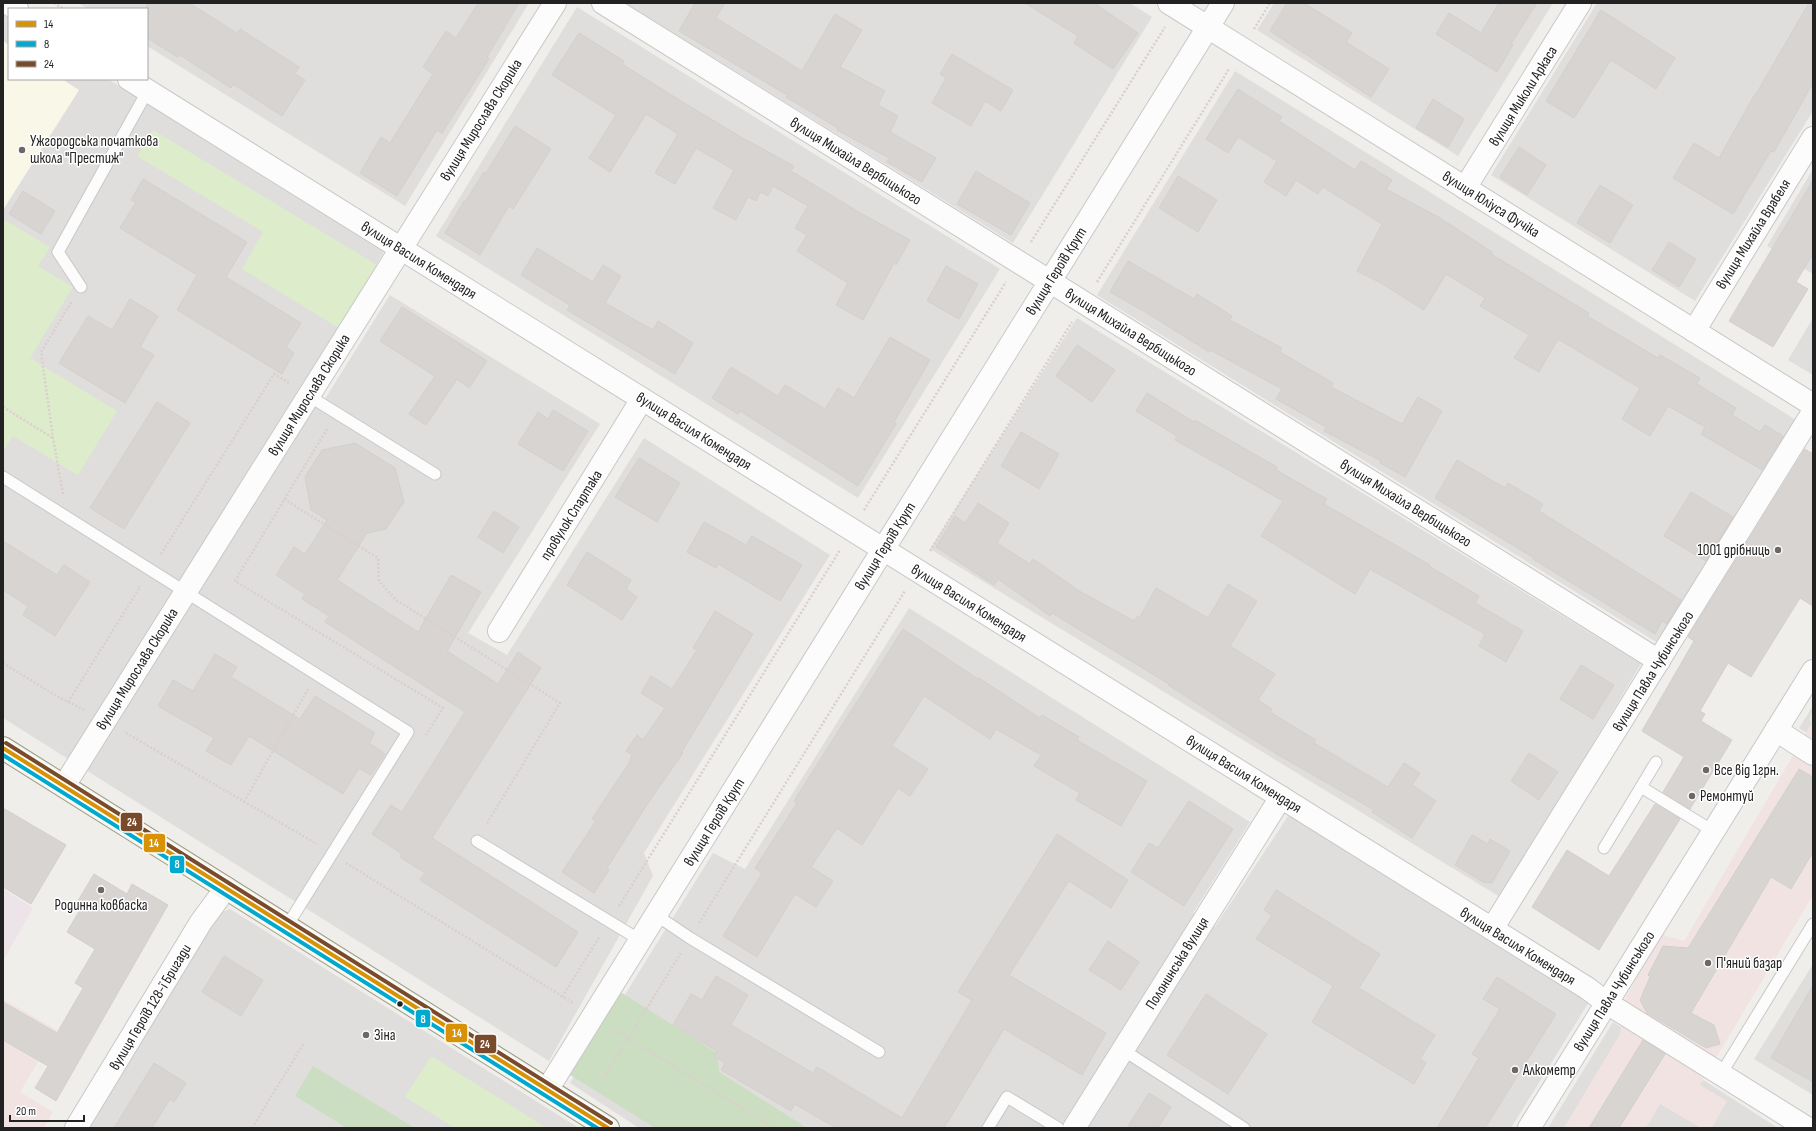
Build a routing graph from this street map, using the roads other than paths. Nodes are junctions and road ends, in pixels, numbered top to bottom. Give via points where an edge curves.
1 (555, 3) edge
2 (603, 3) edge
3 (1223, 3) edge
4 (1580, 3) edge
5 (1173, 6) edge
6 (1207, 27) junction
7 (131, 80) edge
8 (148, 90) junction
9 (1813, 138) edge
10 (1465, 188) junction
11 (401, 249) junction
12 (1050, 281) junction
13 (81, 287) road end
14 (1694, 331) junction
15 (309, 396) junction
16 (642, 399) junction
17 (1813, 405) edge
18 (1813, 412) edge
19 (435, 474) dead end
20 (3, 478) edge
21 (883, 549) junction
22 (186, 592) junction
23 (499, 632) dead end
24 (1659, 661) junction
25 (1813, 671) edge
26 (1776, 730) junction
27 (3, 748) edge
28 (1813, 754) edge
29 (1656, 762) dead end
30 (64, 786) junction
31 (1641, 787) junction
32 (1280, 797) junction
33 (1713, 832) junction
34 (477, 840) road end
35 (1604, 848) dead end
36 (226, 888) junction
37 (656, 914) junction
38 (1813, 924) edge
39 (287, 926) junction
40 (1492, 929) junction
41 (640, 940) junction
42 (1607, 1003) junction
43 (1123, 1050) junction
44 (879, 1052) dead end
45 (1721, 1074) junction
46 (547, 1090) junction
47 (76, 1128) edge
48 (608, 1128) edge
49 (988, 1128) edge
50 (1058, 1128) edge
51 (1074, 1128) edge
52 (1244, 1128) edge
53 (1529, 1128) edge
54 (1807, 1128) edge

1 - 11 street, вулиця Мирослава Скорика
2 - 12 street, вулиця Михайла Вербицького
3 - 6 street, вулиця Героїв Крут
4 - 10 street, вулиця Миколи Аркаса
5 - 6 street, вулиця Юліуса Фучіка
6 - 10 street, вулиця Юліуса Фучіка
6 - 12 street, вулиця Героїв Крут
7 - 8 street, вулиця Василя Комендаря
8 - 11 street, вулиця Василя Комендаря
8 - 13 lane via 58,252
9 - 14 street, вулиця Михайла Врабеля
10 - 14 street, вулиця Юліуса Фучіка
11 - 15 street, вулиця Мирослава Скорика
11 - 16 street, вулиця Василя Комендаря
12 - 21 street, вулиця Героїв Крут
12 - 24 street, вулиця Михайла Вербицького
14 - 17 street, вулиця Юліуса Фучіка
15 - 19 lane
15 - 22 street, вулиця Мирослава Скорика
16 - 21 street, вулиця Василя Комендаря
16 - 23 street, провулок Спартака
18 - 24 street, вулиця Павла Чубинського
20 - 22 lane
21 - 32 street, вулиця Василя Комендаря
21 - 37 street, вулиця Героїв Крут
22 - 30 street, вулиця Мирослава Скорика
22 - 39 lane via 408,732
24 - 40 street, вулиця Павла Чубинського
25 - 26 street, вулиця Павла Чубинського
26 - 28 street
26 - 33 street, вулиця Павла Чубинського
27 - 30 main road
29 - 31 lane
30 - 36 main road
31 - 33 lane
31 - 35 lane
32 - 40 street, вулиця Василя Комендаря
32 - 43 street, Полонинська вулиця
33 - 42 street, вулиця Павла Чубинського
34 - 41 lane
36 - 39 main road
36 - 47 street, вулиця Героїв 128-ї Бригади via 201,922
37 - 41 street, вулиця Героїв Крут
37 - 44 lane via 690,938
38 - 45 lane
39 - 46 main road
40 - 42 street, вулиця Василя Комендаря
41 - 46 street, вулиця Героїв Крут
42 - 45 street, вулиця Василя Комендаря
42 - 53 street, вулиця Павла Чубинського
43 - 51 street, Полонинська вулиця
43 - 52 lane
45 - 54 street, вулиця Василя Комендаря
46 - 48 main road
49 - 50 lane via 1007,1097

